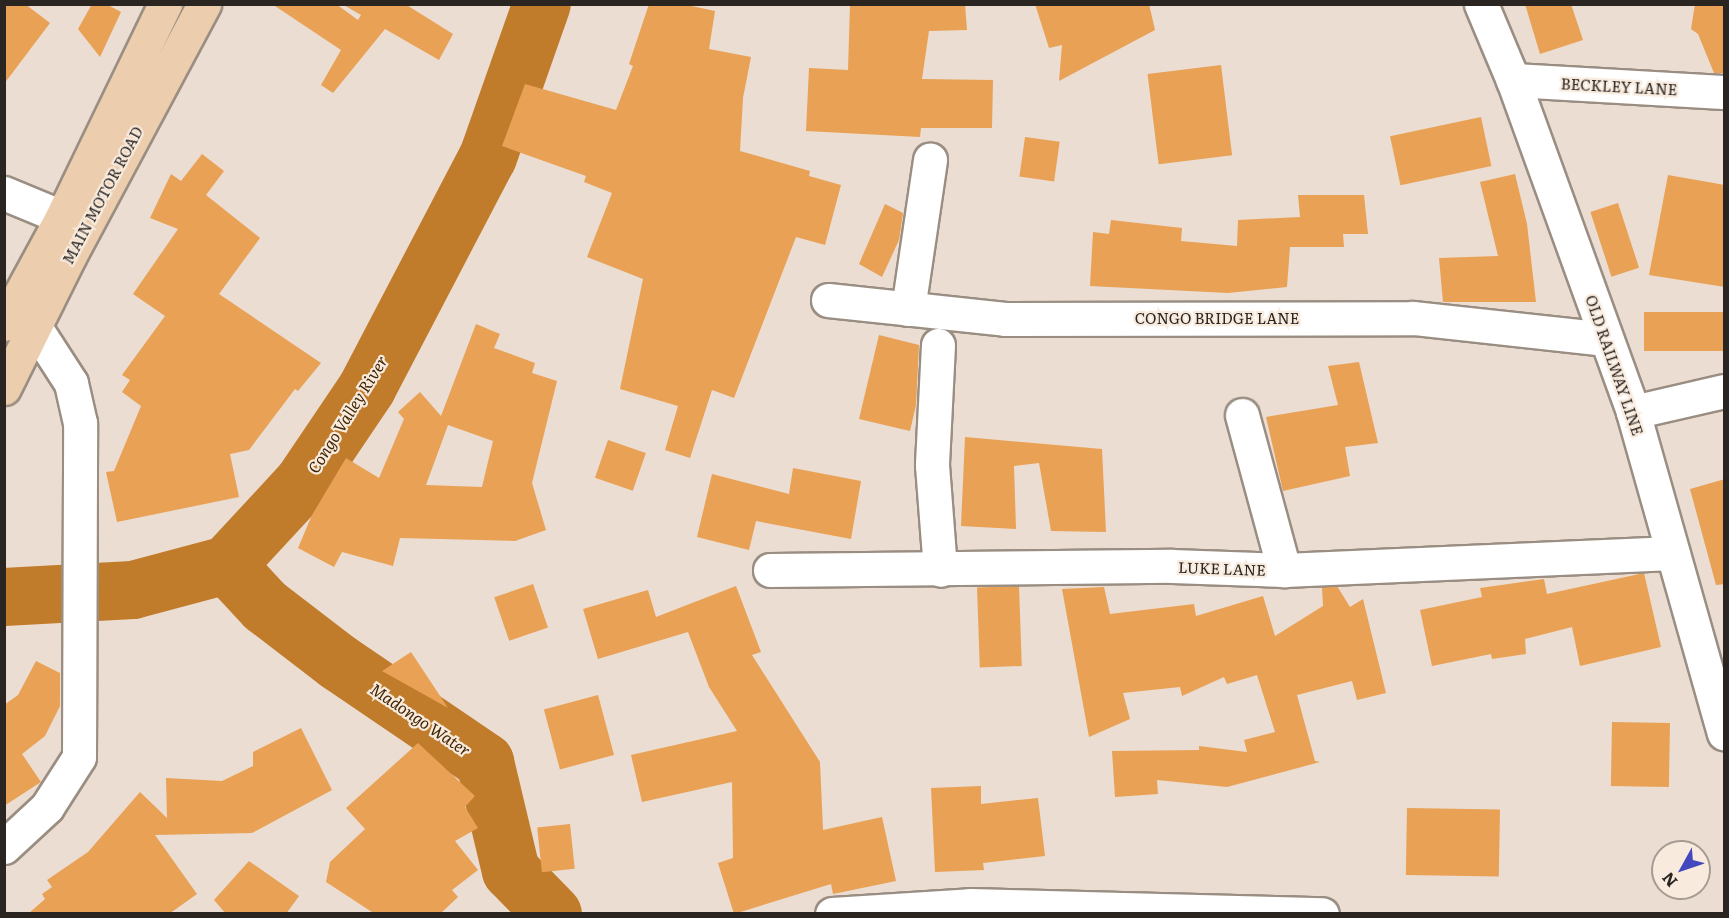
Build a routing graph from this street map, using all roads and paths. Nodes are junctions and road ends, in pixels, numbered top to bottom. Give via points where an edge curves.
1 (165, 4) edge
2 (204, 4) edge
3 (1481, 4) edge
4 (1513, 80) junction
5 (1725, 92) edge
6 (930, 160) dead end
7 (4, 193) edge
8 (62, 217) junction
9 (828, 300) dead end
10 (908, 309) junction
11 (20, 327) edge
12 (1606, 339) junction
13 (938, 345) dead end
14 (4, 388) edge
15 (1725, 390) edge
16 (1633, 412) junction
17 (1242, 415) dead end
18 (1673, 553) junction
19 (770, 570) dead end
20 (940, 570) junction
21 (1284, 570) junction
22 (1719, 681) edge
23 (1725, 733) edge
24 (4, 848) edge
25 (1255, 912) edge
26 (832, 914) edge
27 (1322, 914) edge

1 - 8 main road, MAIN MOTOR ROAD
2 - 11 main road, MAIN MOTOR ROAD via 69,257
3 - 4 street, OLD RAILWAY LINE
4 - 5 street, BECKLEY LANE
4 - 12 street, OLD RAILWAY LINE
6 - 10 street
7 - 8 street
8 - 11 main road, MAIN MOTOR ROAD
9 - 10 street, CONGO BRIDGE LANE
10 - 12 street, CONGO BRIDGE LANE via 1005,319 1413,318
11 - 14 main road, MAIN MOTOR ROAD
11 - 24 street via 71,383 80,423 79,757 47,807
12 - 16 street, OLD RAILWAY LINE
13 - 20 street via 932,465
15 - 16 street
16 - 18 street, OLD RAILWAY LINE
17 - 21 street
18 - 21 street, LUKE LANE
18 - 22 street, OLD RAILWAY LINE
19 - 20 street, LUKE LANE
20 - 21 street, LUKE LANE via 1172,566
22 - 23 street, OLD RAILWAY LINE
25 - 26 street via 970,905
25 - 27 street

